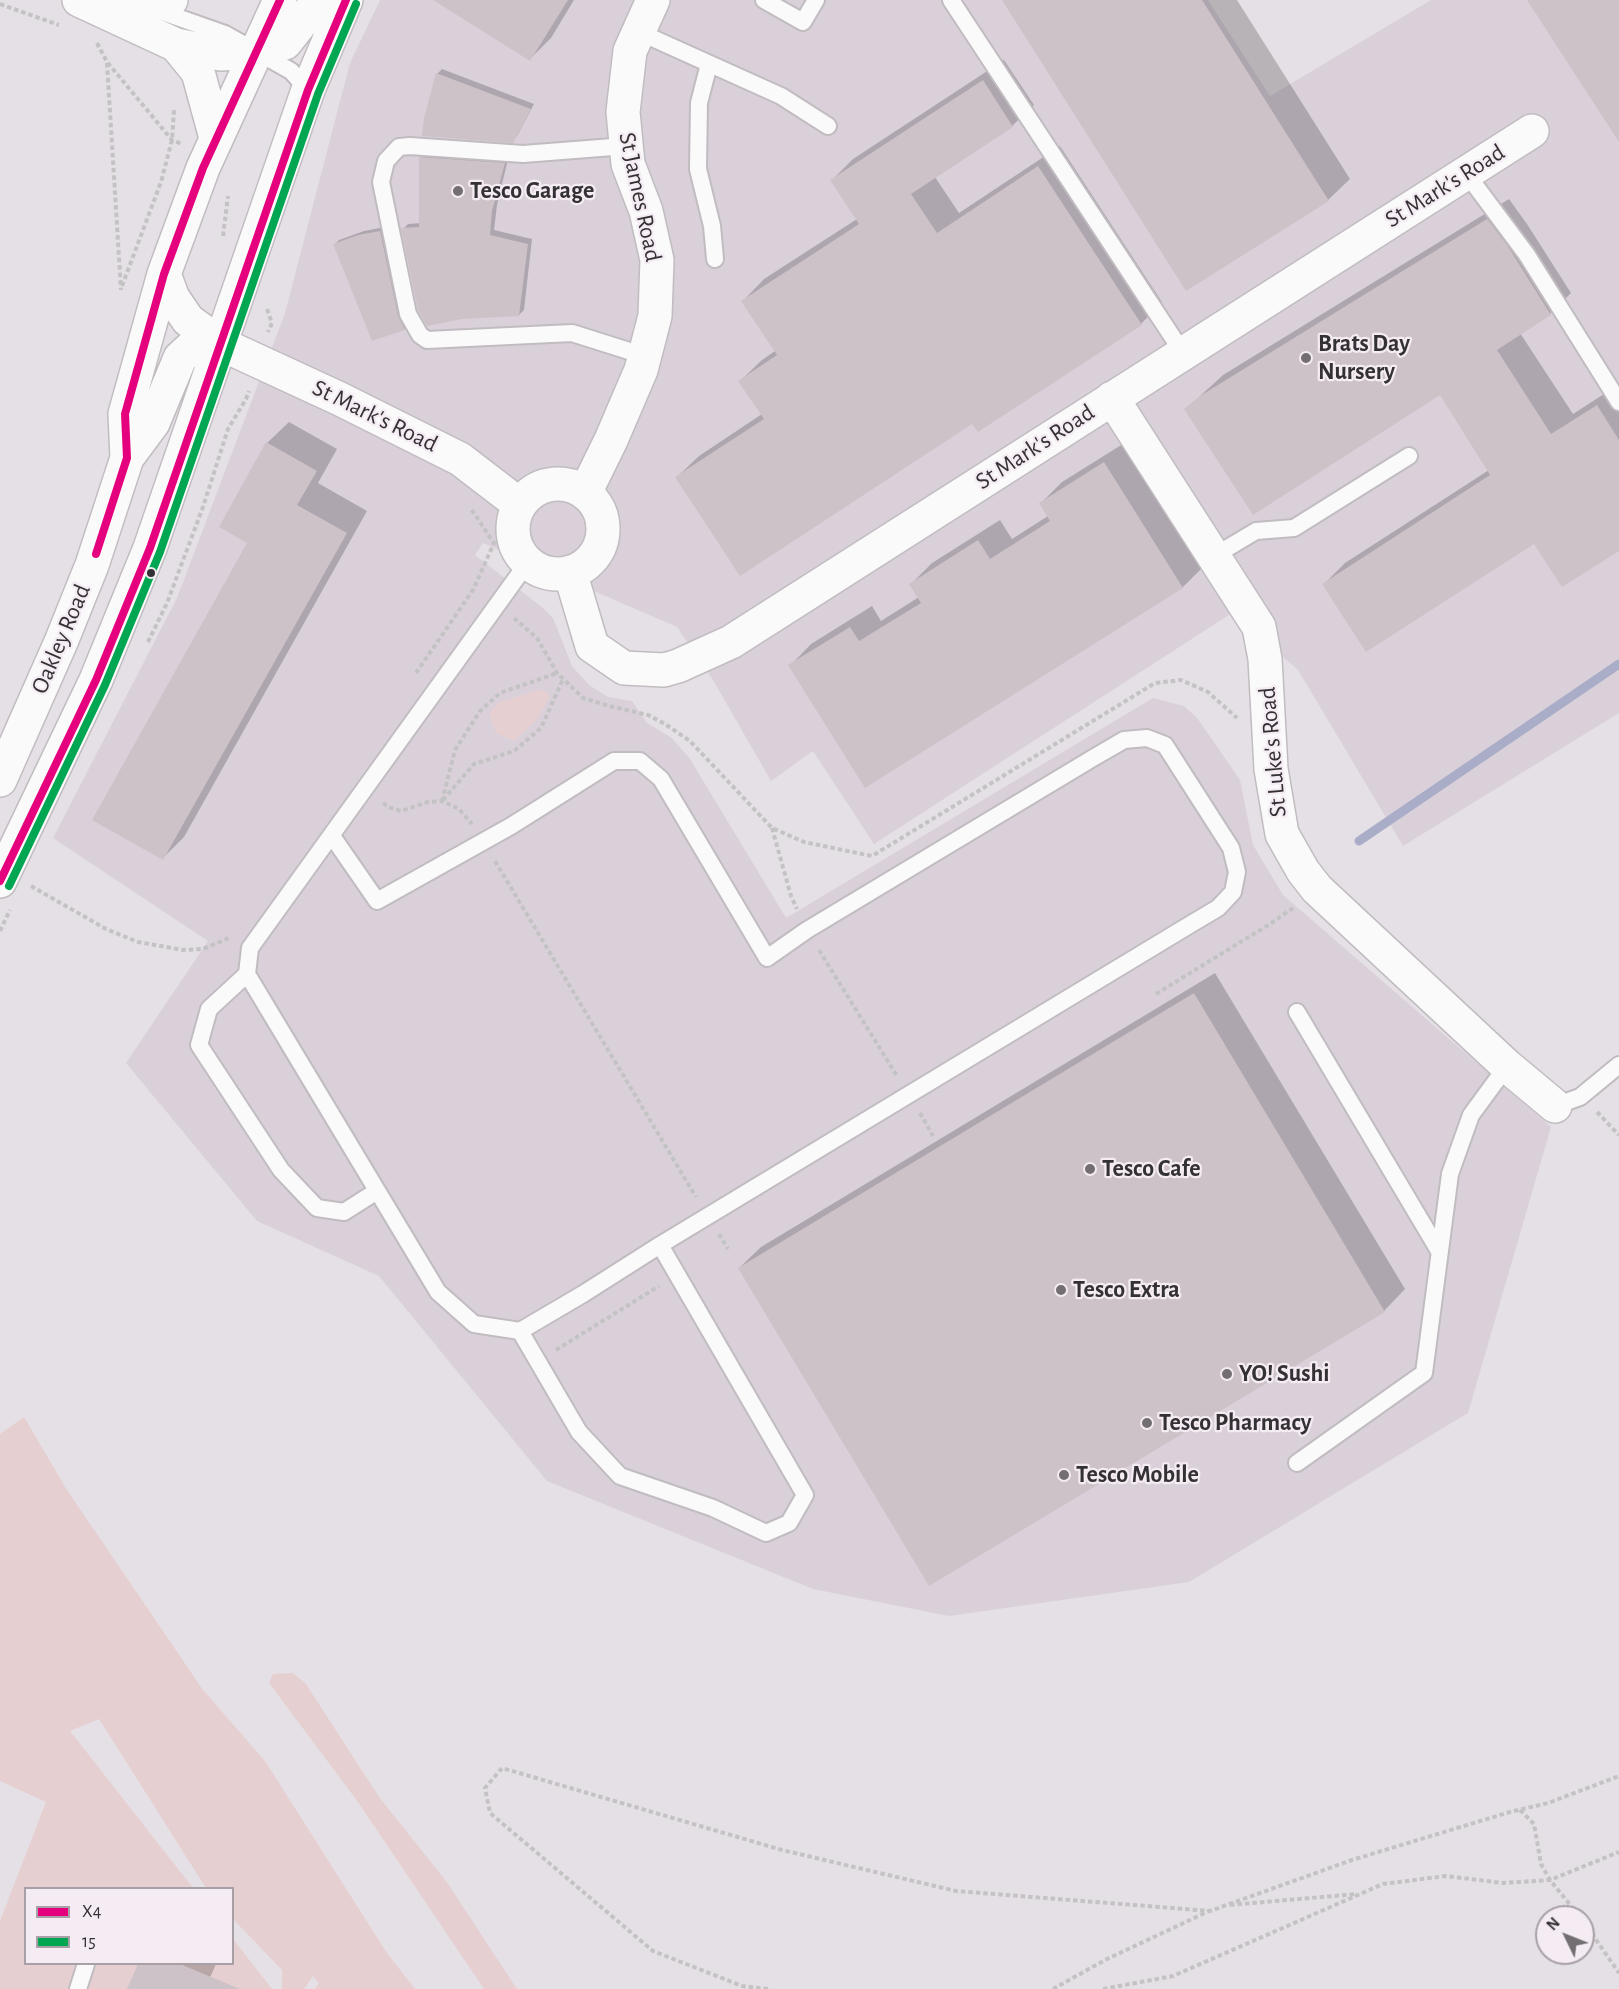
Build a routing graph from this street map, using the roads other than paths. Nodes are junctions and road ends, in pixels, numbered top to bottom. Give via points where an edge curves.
1 (280, 0) edge
2 (320, 0) edge
3 (346, 0) edge
4 (653, 0) edge
5 (764, 0) edge
6 (816, 0) edge
7 (951, 0) edge
8 (81, 1) edge
9 (157, 2) edge
10 (639, 32) junction
11 (176, 45) junction
12 (255, 52) junction
13 (709, 64) junction
14 (308, 90) junction
15 (828, 126) dead end
16 (1532, 131) dead end
17 (216, 138) junction
18 (626, 146) junction
19 (1466, 173) junction
20 (715, 259) dead end
21 (164, 274) junction
22 (220, 344) junction
23 (1183, 353) junction
24 (645, 356) junction
25 (1112, 398) junction
26 (1619, 402) edge
27 (1408, 456) dead end
28 (127, 458) junction
29 (585, 493) junction
30 (520, 505) junction
31 (1214, 556) junction
32 (528, 562) junction
33 (570, 572) junction
34 (0, 780) edge
35 (332, 836) junction
36 (12, 881) edge
37 (247, 974) junction
38 (1298, 1012) dead end
39 (1619, 1065) edge
40 (1507, 1066) junction
41 (1568, 1102) joint
42 (377, 1191) junction
43 (660, 1245) junction
44 (1439, 1251) junction
45 (520, 1331) junction
46 (1297, 1463) dead end
47 (86, 1965) edge
48 (78, 1989) edge

1 - 12 main road, Oakley Road
2 - 12 main road via 285,43
3 - 14 main road, Oakley Road
4 - 10 main road, St James Road
5 - 6 lane via 803,22
7 - 23 lane
8 - 9 main road
8 - 11 main road
9 - 12 lane
10 - 13 lane
10 - 18 main road, St James Road via 630,51 623,112
11 - 12 main road via 221,54
11 - 17 main road via 198,72
12 - 14 lane via 291,71
12 - 17 main road, Oakley Road
13 - 15 lane via 781,96
13 - 20 lane via 699,104 698,169 712,226
14 - 22 main road, Oakley Road
16 - 19 main road, St Mark's Road
17 - 21 main road, Oakley Road
18 - 24 main road, St James Road via 657,260 655,316
18 - 24 lane via 523,154 399,147 386,161 381,182 408,314 427,340 572,333
19 - 23 main road, St Mark's Road
19 - 26 lane via 1527,255
21 - 22 main road, St Mark's Road via 173,298 188,320
21 - 28 main road, Oakley Road via 125,414
22 - 28 main road via 194,345 180,358 153,423
22 - 30 main road, St Mark's Road via 460,459
22 - 36 main road, Oakley Road via 150,548
23 - 25 main road, St Mark's Road
24 - 29 main road, St James Road
25 - 31 main road, St Luke's Road
25 - 33 main road, St Mark's Road via 731,642 678,666 663,670 624,668 592,646
27 - 31 lane via 1294,528 1256,531
28 - 34 main road, Oakley Road via 92,565
29 - 30 main road via 572,486 545,486 532,492
29 - 33 main road via 595,503 603,530 594,557
30 - 32 main road via 513,529 515,544
31 - 40 main road, St Luke's Road via 1259,627 1265,659 1271,769 1282,834 1303,871 1309,895
32 - 33 main road via 545,572
32 - 35 lane
35 - 37 lane via 250,948
35 - 43 lane via 377,902 614,761 640,761 661,779 767,958 807,930 1124,740 1147,738 1165,745 1231,848 1238,872 1233,891 1218,908
37 - 42 lane
37 - 42 lane via 209,1009 199,1045 281,1170 317,1208 344,1212
38 - 44 lane
39 - 41 lane
40 - 41 main road, St Luke's Road
40 - 44 lane via 1471,1115 1450,1174
42 - 45 lane via 438,1292 474,1324
43 - 45 lane
43 - 45 lane via 805,1495 789,1523 766,1533 713,1508 620,1476 579,1432
44 - 46 lane via 1424,1373
47 - 48 lane

